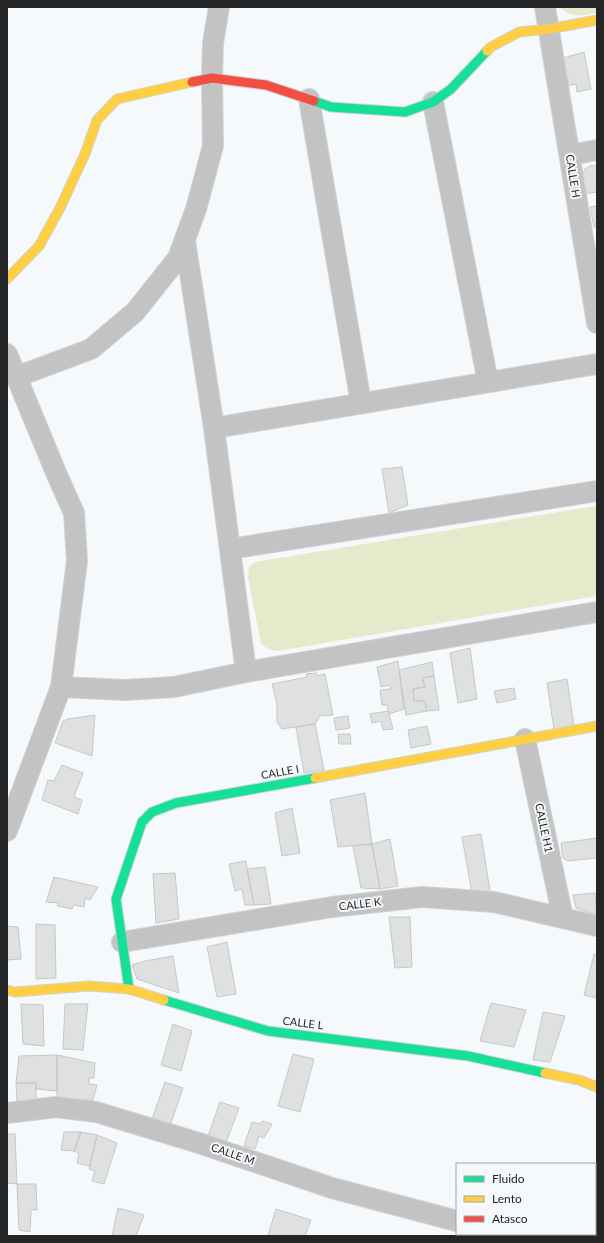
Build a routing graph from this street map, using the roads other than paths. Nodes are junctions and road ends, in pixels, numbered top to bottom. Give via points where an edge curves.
1 (219, 7) edge
2 (545, 7) edge
3 (597, 20) edge
4 (549, 29) junction
5 (212, 78) junction
6 (309, 99) junction
7 (433, 102) junction
8 (597, 150) edge
9 (570, 155) junction
10 (185, 241) junction
11 (7, 279) edge
12 (597, 323) edge
13 (7, 354) edge
14 (597, 364) edge
15 (16, 377) junction
16 (488, 382) junction
17 (361, 403) junction
18 (214, 428) junction
19 (597, 491) edge
20 (230, 549) junction
21 (597, 612) edge
22 (246, 672) junction
23 (61, 687) junction
24 (597, 726) edge
25 (525, 739) junction
26 (7, 832) edge
27 (563, 918) junction
28 (597, 926) edge
29 (122, 942) junction
30 (129, 989) junction
31 (7, 990) edge
32 (597, 1087) edge
33 (7, 1113) edge
34 (456, 1221) edge

1 - 5 street via 213,43
2 - 4 street, CALLE H
3 - 4 street
4 - 7 street via 519,32 491,47 452,89
4 - 9 street, CALLE H
5 - 6 street via 266,85
5 - 10 street via 213,146
5 - 11 street via 117,99 97,120 85,154 39,246
6 - 7 street via 331,107 405,112
6 - 17 street
7 - 16 street
8 - 9 street
9 - 12 street, CALLE H
10 - 15 street via 178,258 134,312 91,349
10 - 18 street
13 - 15 street
14 - 16 street
15 - 23 street via 74,513 77,561
16 - 17 street
17 - 18 street
18 - 20 street
19 - 20 street
20 - 22 street
21 - 22 street
22 - 23 street via 174,687 125,690
23 - 26 street
24 - 25 street, CALLE I
25 - 27 street, CALLE H1
25 - 29 street, CALLE I via 176,803 152,812 142,822 116,900
27 - 28 street, CALLE K
27 - 29 street, CALLE K via 494,902 422,897 332,908
29 - 30 street, CALLE I
30 - 31 street, CALLE L via 89,986 15,992
30 - 32 street, CALLE L via 268,1031 468,1056 579,1080
33 - 34 street, CALLE M via 56,1107 96,1112 199,1143 332,1188

